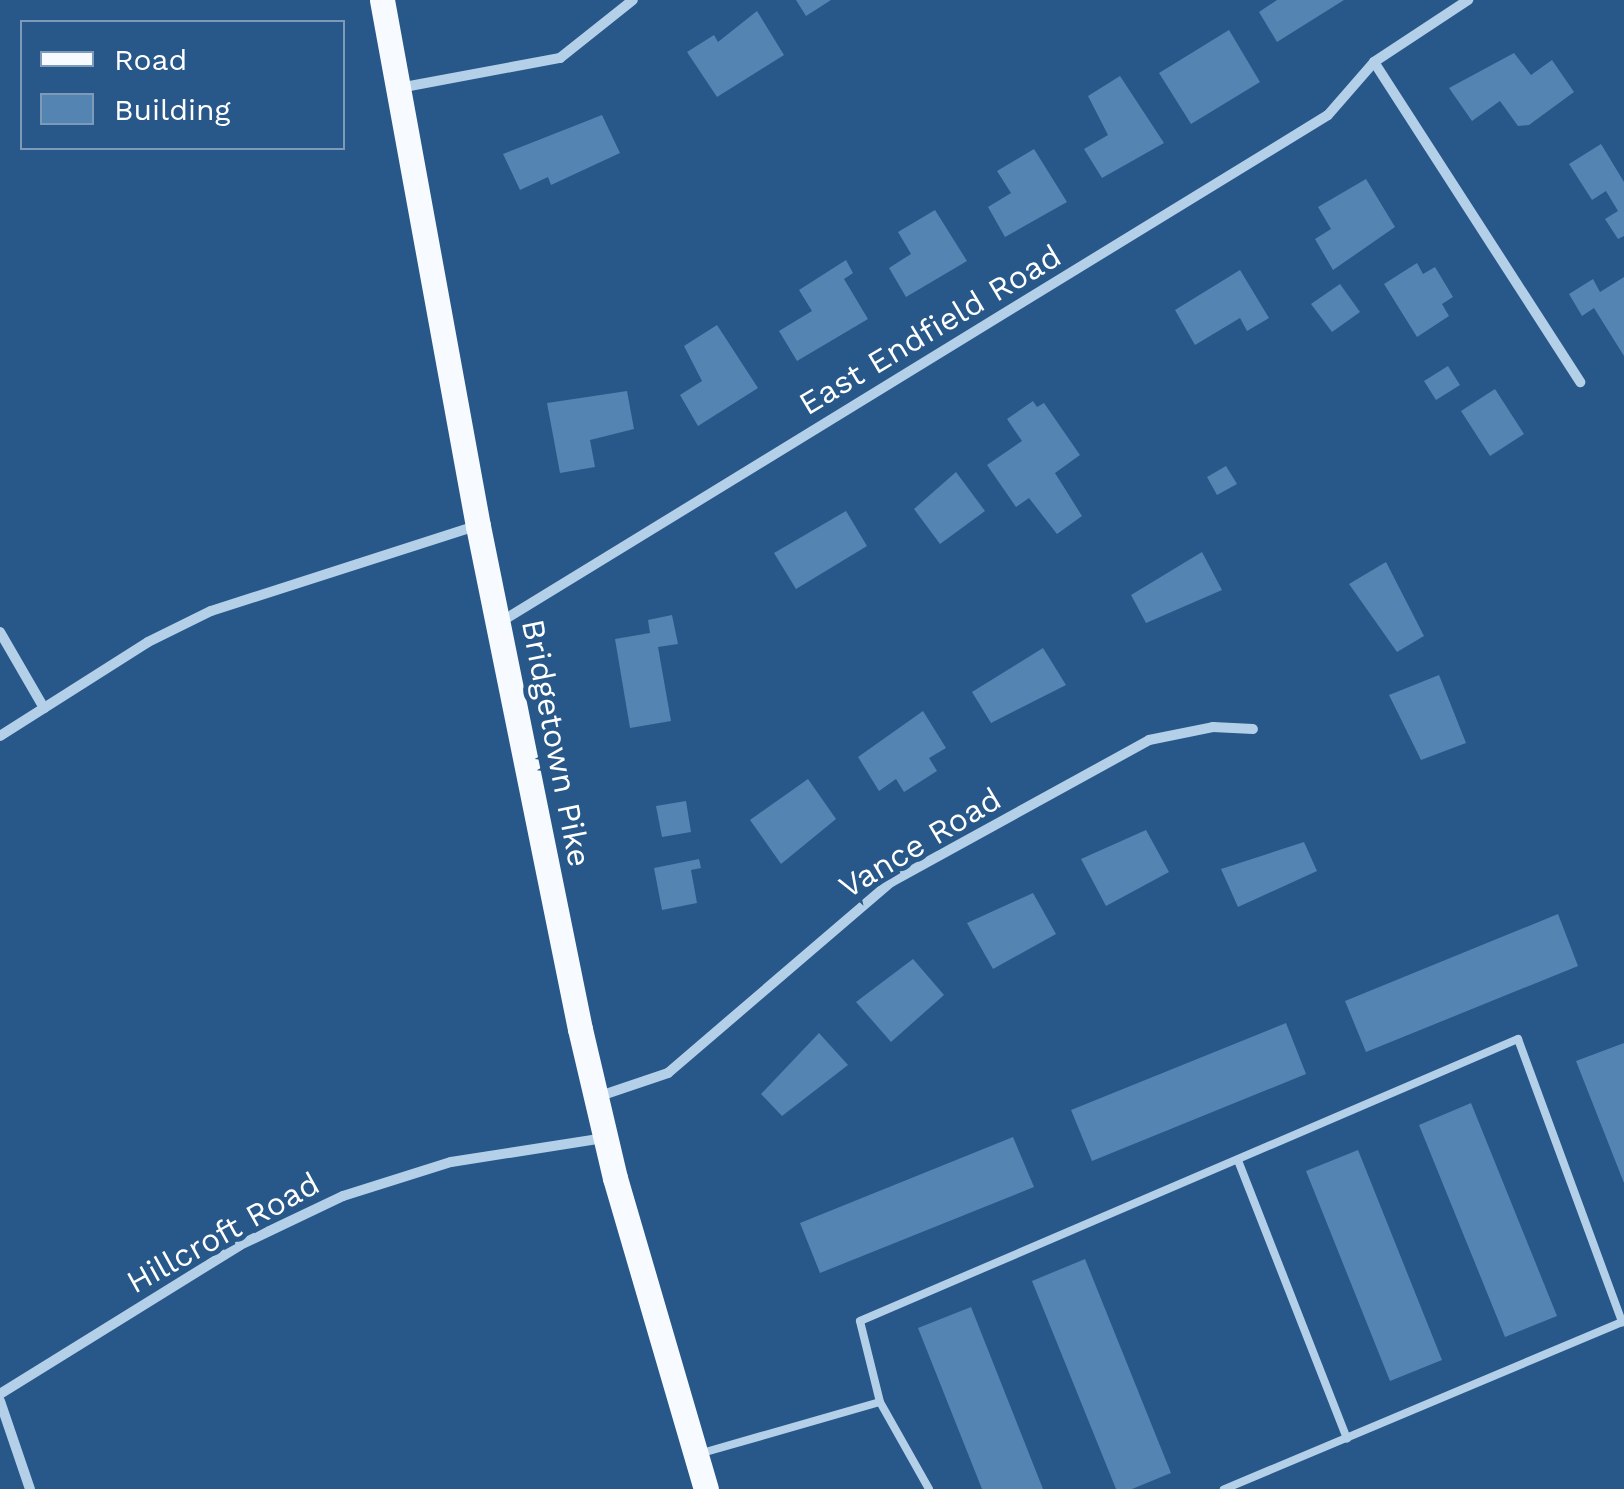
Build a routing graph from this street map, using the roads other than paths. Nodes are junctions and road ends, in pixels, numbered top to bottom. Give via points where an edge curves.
1 (382, 0) edge
2 (633, 0) edge
3 (1468, 0) edge
4 (1374, 62) junction
5 (398, 88) junction
6 (1580, 382) dead end
7 (478, 526) junction
8 (498, 623) junction
9 (0, 632) edge
10 (44, 708) junction
11 (1253, 730) dead end
12 (0, 736) edge
13 (596, 1097) junction
14 (606, 1138) junction
15 (1239, 1163) junction
16 (0, 1398) edge
17 (880, 1402) junction
18 (1347, 1439) junction
19 (698, 1454) junction
20 (30, 1489) edge
21 (706, 1489) edge
22 (929, 1489) edge
23 (1224, 1489) edge

1 - 5 main road, Bridgetown Pike
2 - 5 street via 560,58
3 - 4 street, East Endfield Road
4 - 6 street
4 - 8 street, East Endfield Road via 1328,116
5 - 7 main road, Bridgetown Pike
7 - 8 main road, Bridgetown Pike
7 - 10 street via 211,611
8 - 13 main road, Bridgetown Pike
9 - 10 street
10 - 12 street
11 - 13 street, Vance Road via 1212,727 1148,740 891,882 668,1073
13 - 14 main road, Bridgetown Pike
14 - 16 street, Hillcroft Road via 451,1162 342,1196 240,1245
14 - 19 main road, Bridgetown Pike
15 - 17 lane via 860,1322
15 - 18 lane
15 - 18 lane via 1518,1039 1622,1322
16 - 20 street
17 - 19 lane
17 - 22 lane
18 - 23 lane
19 - 21 main road, Bridgetown Pike

